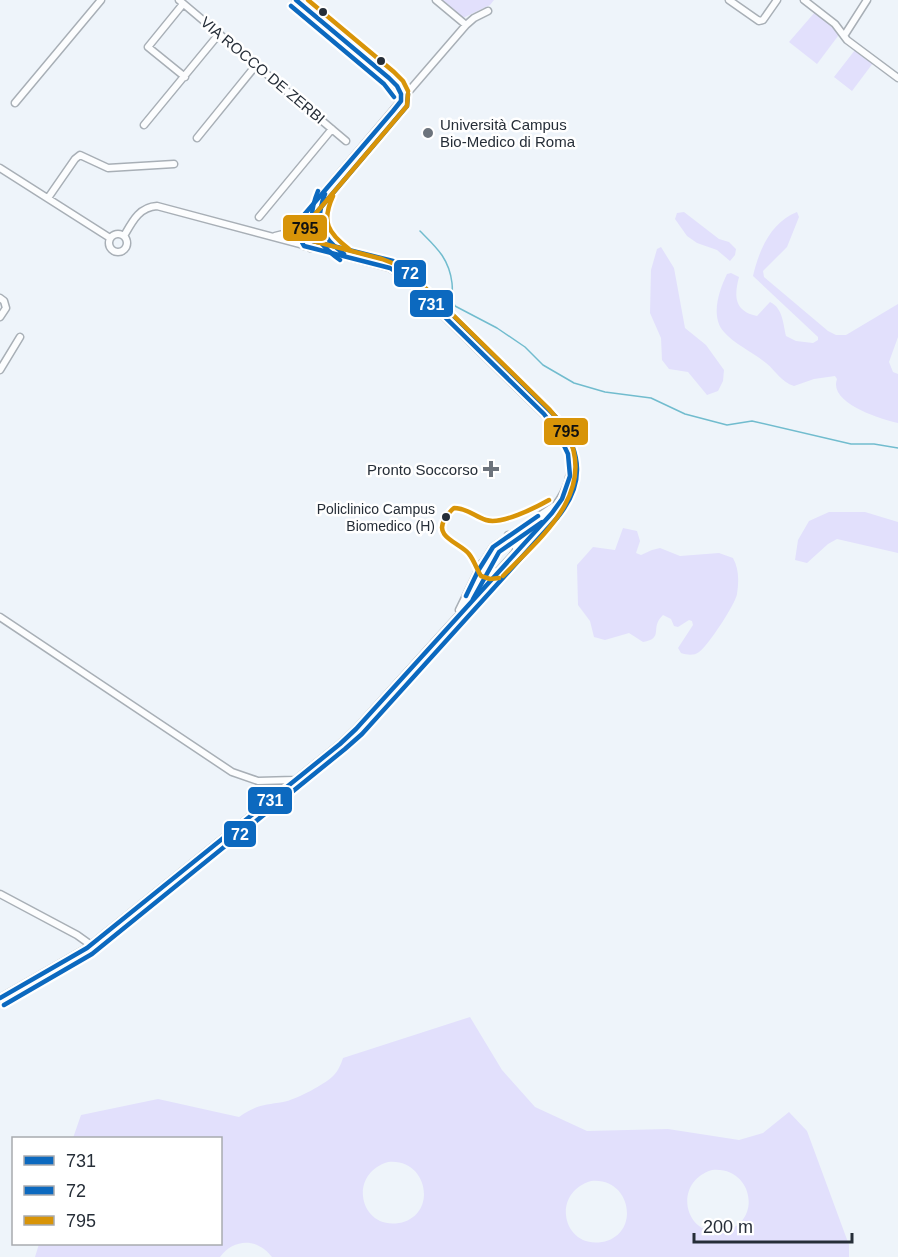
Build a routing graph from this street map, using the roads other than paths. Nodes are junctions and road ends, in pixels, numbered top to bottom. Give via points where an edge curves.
1 (101, 0) edge
2 (296, 0) edge
3 (436, 0) edge
4 (729, 0) edge
5 (777, 0) edge
6 (804, 0) edge
7 (867, 0) edge
8 (181, 2) edge
9 (488, 11) dead end
10 (466, 25) junction
11 (219, 34) junction
12 (844, 36) junction
13 (257, 64) junction
14 (185, 77) junction
15 (898, 78) edge
16 (402, 94) junction
17 (15, 103) dead end
18 (144, 125) dead end
19 (332, 129) junction
20 (197, 138) dead end
21 (346, 141) dead end
22 (174, 165) dead end
23 (0, 168) edge
24 (328, 188) junction
25 (48, 198) junction
26 (259, 217) dead end
27 (299, 221) junction
28 (320, 228) junction
29 (124, 236) junction
30 (269, 236) junction
31 (110, 238) junction
32 (307, 247) junction
33 (349, 258) junction
34 (0, 298) edge
35 (0, 317) edge
36 (20, 337) dead end
37 (0, 370) edge
38 (560, 502) junction
39 (508, 535) junction
40 (514, 554) junction
41 (482, 563) junction
42 (498, 571) junction
43 (0, 618) edge
44 (452, 622) junction
45 (294, 780) junction
46 (0, 894) edge
47 (91, 945) junction
48 (0, 998) edge

1 - 17 street
2 - 16 street via 389,78
3 - 10 street
4 - 5 street via 759,21
6 - 12 street
7 - 12 street
8 - 11 street, VIA ROCCO DE ZERBI
8 - 14 street via 148,47
9 - 10 street
10 - 16 street via 409,91
11 - 13 street, VIA ROCCO DE ZERBI
11 - 14 street
12 - 15 street
13 - 19 street, VIA ROCCO DE ZERBI
13 - 20 street
14 - 18 street
16 - 24 street via 401,101
19 - 21 street, VIA ROCCO DE ZERBI
19 - 26 street
22 - 25 street via 106,167 80,155
23 - 25 street
24 - 27 street
24 - 28 street via 320,203
25 - 31 street
27 - 28 street via 310,219
27 - 30 street via 285,234
27 - 32 street via 298,235
28 - 32 street via 317,243
28 - 33 street via 330,243
29 - 30 street via 140,213 155,206
29 - 31 street via 115,234
29 - 31 street via 128,243 121,252 111,249
30 - 32 street
32 - 33 street
33 - 38 street via 390,268 405,278 544,414 566,447 570,465
34 - 35 street via 6,308
36 - 37 street
38 - 39 street
38 - 40 street
39 - 40 street via 516,538
39 - 41 street via 493,546
40 - 42 street
41 - 42 street via 487,572
41 - 44 street
42 - 44 street
43 - 45 street via 232,772 258,781
44 - 45 street via 356,729
45 - 47 street
46 - 47 street
47 - 48 street

